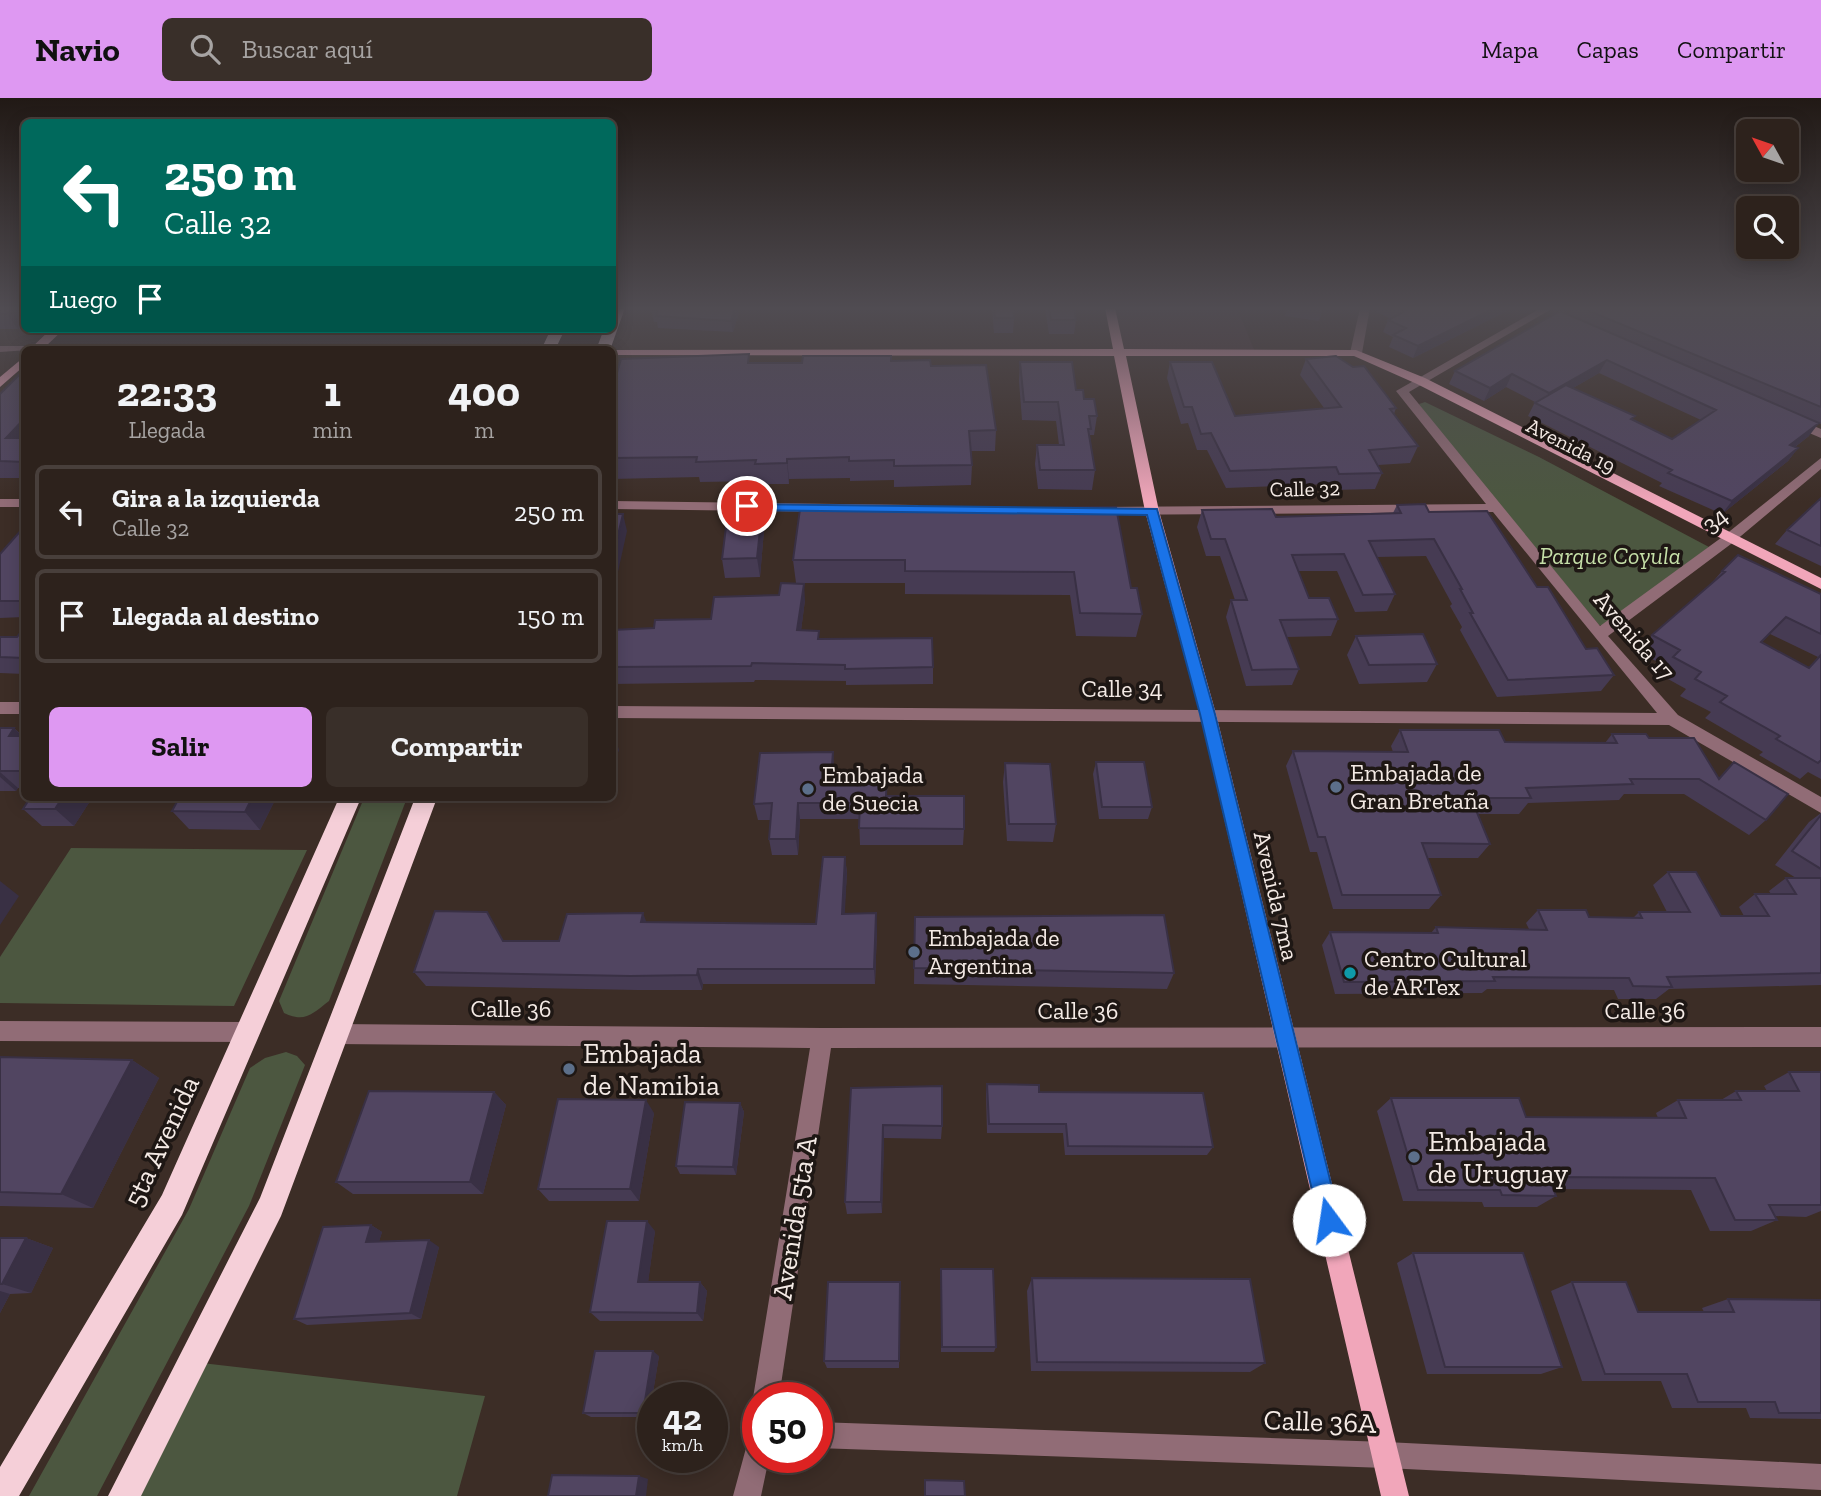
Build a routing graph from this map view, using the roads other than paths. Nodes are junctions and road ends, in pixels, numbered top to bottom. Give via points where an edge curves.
1 (1124, 373) edge
2 (1394, 373) edge
3 (1433, 373) edge
4 (1414, 384) junction
5 (1783, 417) edge
6 (1821, 433) edge
7 (1821, 462) edge
8 (0, 503) edge
9 (21, 503) edge
10 (616, 505) edge
11 (1495, 508) junction
12 (931, 509) edge
13 (1083, 510) edge
14 (1152, 511) junction
15 (1724, 542) junction
16 (1821, 584) edge
17 (1821, 597) edge
18 (1599, 635) junction
19 (0, 708) edge
20 (21, 708) edge
21 (616, 712) edge
22 (1208, 714) junction
23 (1672, 719) junction
24 (349, 801) edge
25 (425, 801) edge
26 (1821, 806) edge
27 (0, 1031) edge
28 (246, 1032) junction
29 (335, 1034) junction
30 (1284, 1037) junction
31 (1821, 1037) edge
32 (822, 1038) junction
33 (768, 1382) edge
34 (833, 1436) edge
35 (1386, 1455) junction
36 (752, 1473) edge
37 (1821, 1477) edge
38 (1, 1496) edge
39 (124, 1496) edge
40 (747, 1496) edge
41 (1395, 1496) edge

1 - 14 main road, Avenida 7ma
2 - 4 main road, Avenida 19
3 - 4 street
4 - 11 street, Avenida 17 via 1402,391
4 - 15 main road, Avenida 19
5 - 6 street
7 - 15 street, 34
8 - 9 street
10 - 12 street
11 - 14 street, Calle 32
11 - 18 street, Avenida 17
13 - 14 street, Calle 32
14 - 22 main road, Avenida 7ma
15 - 16 main road, Avenida 19
15 - 17 main road, Avenida 19
15 - 18 street, 34
18 - 23 street, Avenida 17
19 - 20 street
21 - 22 street, Calle 34
22 - 23 street, Calle 34
22 - 30 main road, Avenida 7ma
23 - 26 street, Avenida 17
24 - 28 highway, 5ta Avenida
25 - 29 highway
27 - 28 street
28 - 38 highway, 5ta Avenida via 172,1205
29 - 32 street, Calle 36
29 - 39 highway via 271,1206
30 - 31 street, Calle 36
30 - 32 street, Calle 36
30 - 35 main road, Avenida 7ma
32 - 33 street, Avenida 5ta A
34 - 35 street, Calle 36A
35 - 37 street, Calle 36A
35 - 41 main road, Avenida 7ma
36 - 40 street

